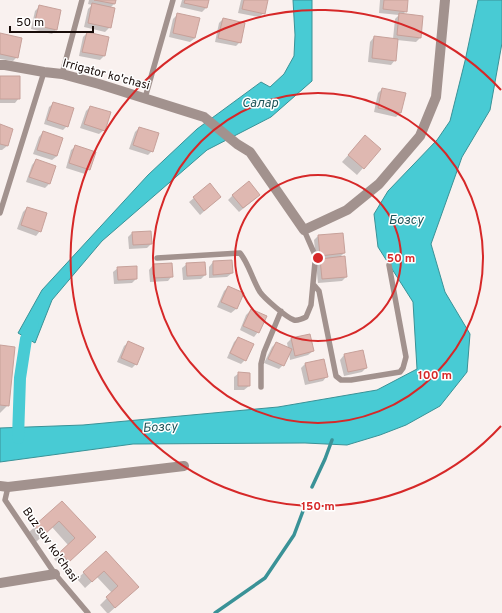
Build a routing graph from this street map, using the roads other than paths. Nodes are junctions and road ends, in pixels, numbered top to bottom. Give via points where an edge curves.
1 (82, 0) edge
2 (173, 0) edge
3 (445, 0) edge
4 (0, 65) edge
5 (44, 72) junction
6 (62, 74) junction
7 (145, 98) junction
8 (0, 213) edge
9 (304, 230) junction
10 (157, 258) dead end
11 (389, 265) dead end
12 (313, 284) junction
13 (282, 311) junction
14 (261, 387) dead end
15 (184, 466) dead end
16 (4, 486) edge
17 (54, 574) junction
18 (0, 583) edge
19 (88, 613) edge

1 - 6 lane
2 - 7 lane
3 - 9 street via 436,97 420,136 380,184 346,210
4 - 5 street, Irrigator ko'chasi
5 - 6 street, Irrigator ko'chasi
5 - 8 lane
6 - 7 street, Irrigator ko'chasi
7 - 9 street, Irrigator ko'chasi via 204,117 250,152
9 - 12 lane via 315,255
10 - 13 lane via 240,253 260,291
11 - 12 lane via 406,357 400,372 350,380 341,380 336,376 319,291
12 - 13 lane via 311,305 306,317 292,320
13 - 14 lane via 264,352
15 - 16 street
16 - 17 lane, Buz suv ko'chasi via 6,500
17 - 18 street
17 - 19 lane, Buz suv ko'chasi

